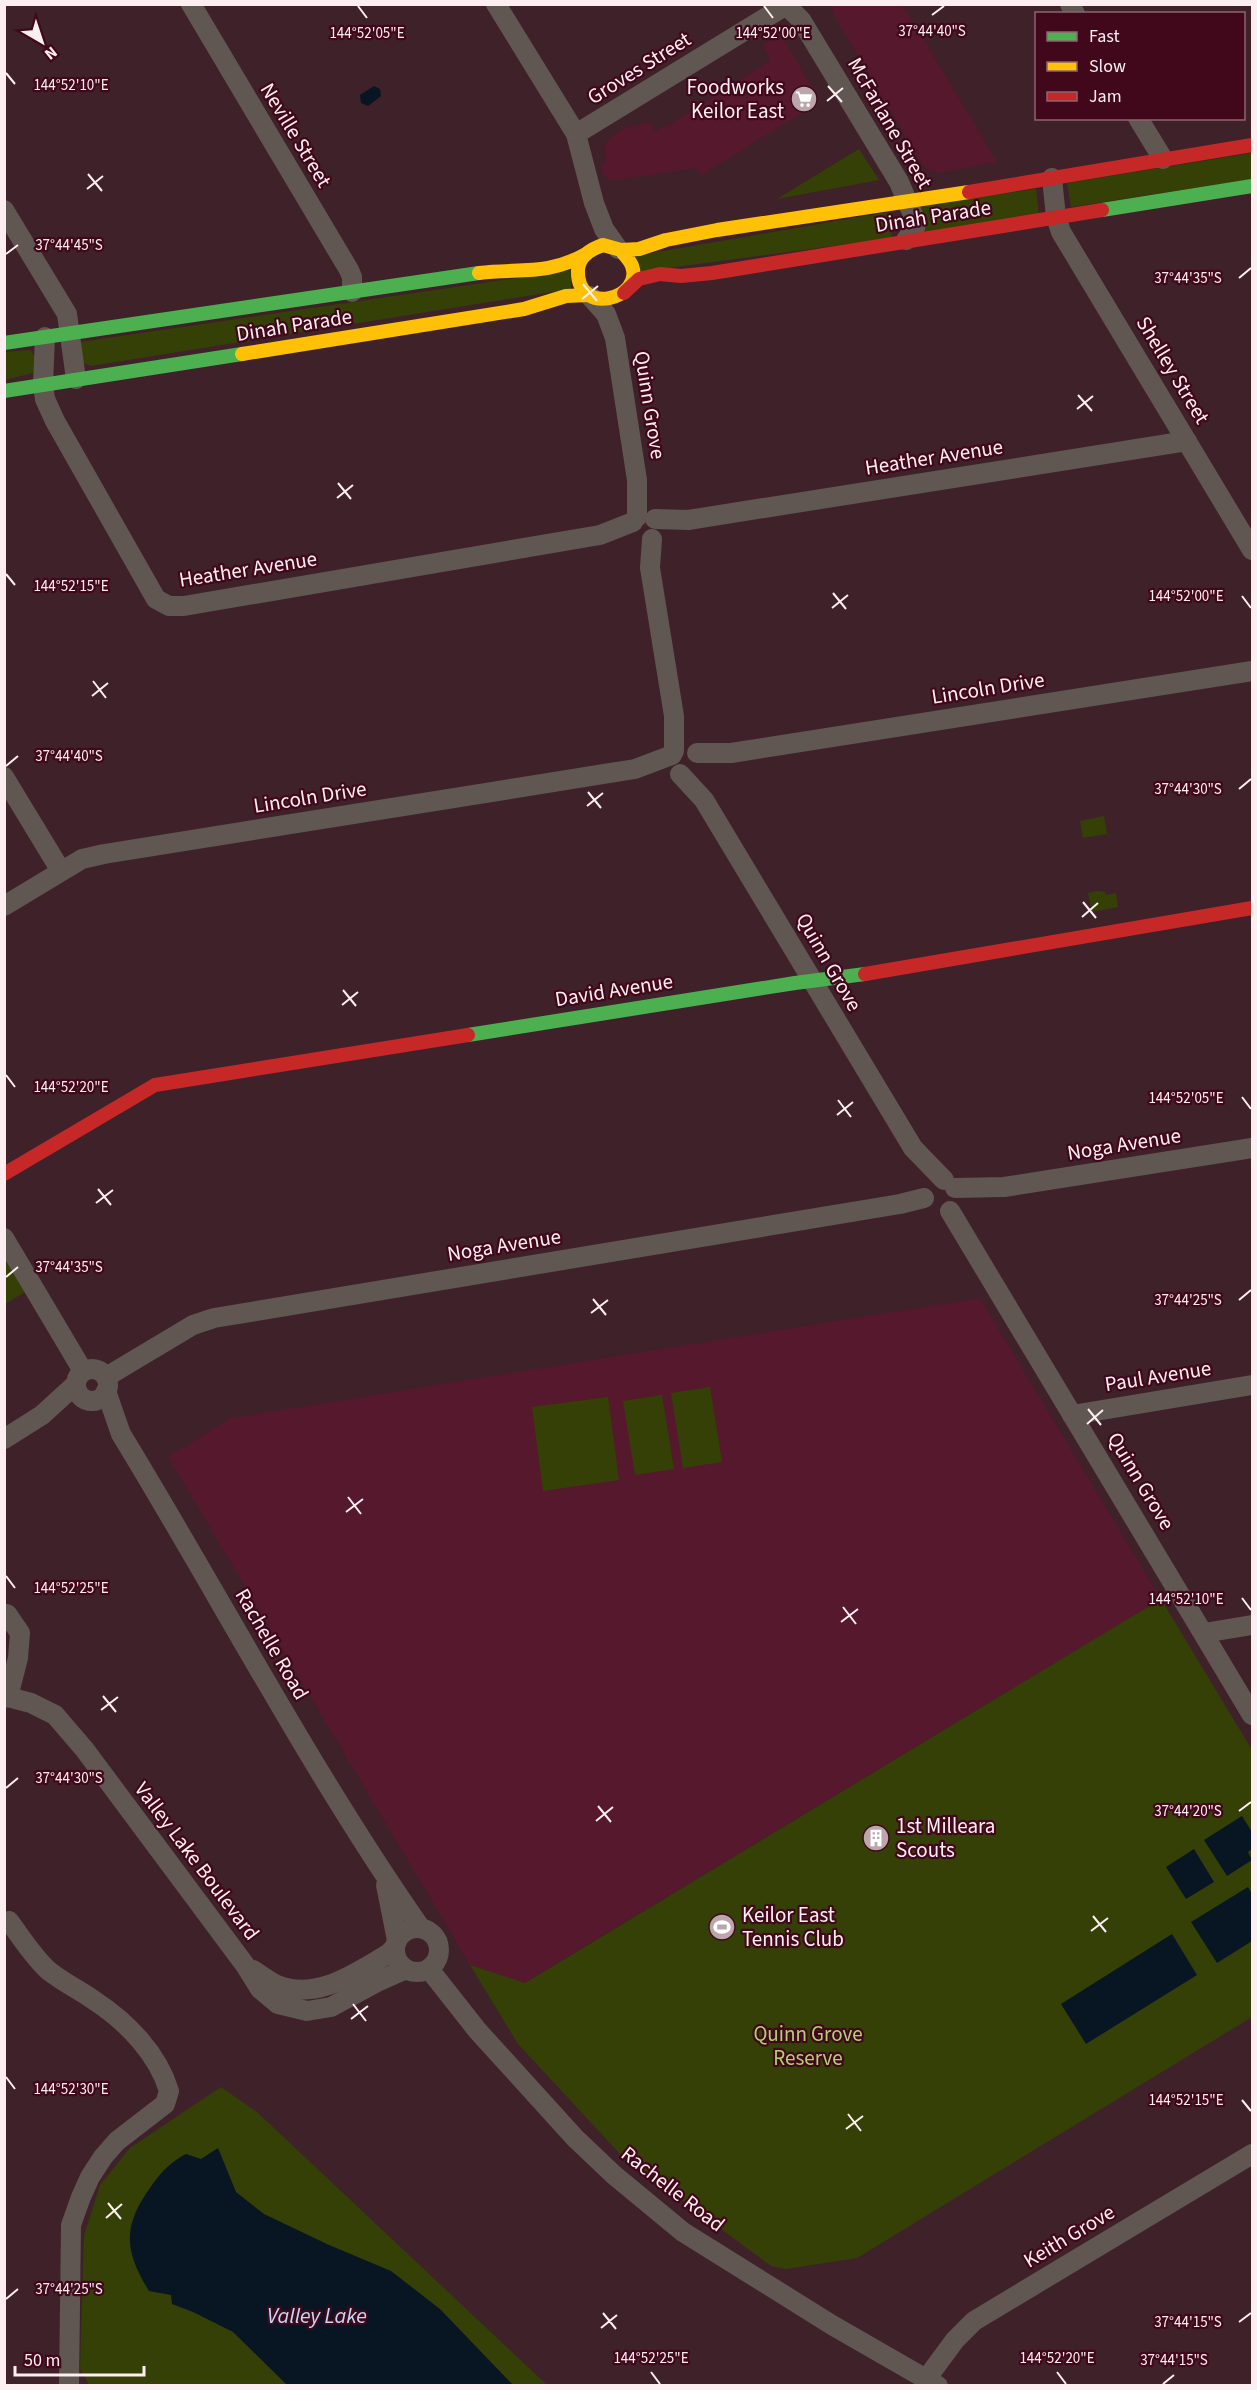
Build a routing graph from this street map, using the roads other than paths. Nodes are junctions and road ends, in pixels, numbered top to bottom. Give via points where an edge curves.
1 (191, 4) edge
2 (496, 4) edge
3 (786, 5) edge
4 (1139, 120) edge
5 (576, 135) junction
6 (1252, 145) edge
7 (1163, 159) junction
8 (1052, 178) junction
9 (1252, 186) edge
10 (909, 201) junction
11 (594, 203) junction
12 (4, 210) edge
13 (1056, 217) junction
14 (906, 240) junction
15 (619, 249) junction
16 (587, 253) junction
17 (352, 292) junction
18 (624, 293) junction
19 (589, 295) junction
20 (71, 333) junction
21 (45, 337) junction
22 (615, 338) junction
23 (4, 344) edge
24 (76, 379) junction
25 (43, 385) junction
26 (4, 390) edge
27 (1187, 441) junction
28 (645, 527) junction
29 (1252, 550) edge
30 (1252, 671) edge
31 (685, 761) junction
32 (4, 777) edge
33 (61, 871) junction
34 (4, 906) edge
35 (1252, 908) edge
36 (811, 980) junction
37 (1252, 1148) edge
38 (4, 1174) edge
39 (943, 1195) junction
40 (4, 1238) edge
41 (1252, 1385) edge
42 (91, 1387) junction
43 (1072, 1415) junction
44 (4, 1439) edge
45 (7, 1614) dead end
46 (1252, 1625) edge
47 (1204, 1633) junction
48 (7, 1698) edge
49 (1252, 1714) edge
50 (385, 1876) junction
51 (9, 1921) dead end
52 (420, 1927) junction
53 (396, 1944) junction
54 (245, 1965) junction
55 (429, 1969) junction
56 (406, 1970) junction
57 (322, 1986) junction
58 (323, 2009) junction
59 (1252, 2154) edge
60 (933, 2382) edge
61 (69, 2385) edge

1 - 17 street, Neville Street via 349,270
2 - 5 street
3 - 5 street, Groves Street
3 - 10 street, McFarlane Street via 801,20
4 - 7 street
5 - 11 street
6 - 7 street, Dinah Parade
7 - 8 street, Dinah Parade
8 - 10 street, Dinah Parade
8 - 13 street, Shelley Street
9 - 13 street, Dinah Parade
10 - 14 street, McFarlane Street via 916,222
10 - 15 street, Dinah Parade via 717,230 639,249
11 - 15 street via 604,229
11 - 16 street
12 - 20 street via 67,314
13 - 14 street, Dinah Parade
13 - 27 street, Shelley Street via 1061,232
14 - 18 street, Dinah Parade via 712,273 660,274 639,279
15 - 16 street via 603,245
15 - 18 street via 628,257 633,275
16 - 17 street, Dinah Parade via 550,271 502,270
16 - 19 street via 578,271
17 - 20 street, Dinah Parade
18 - 19 street via 607,300
18 - 22 street, Quinn Grove
19 - 22 street, Quinn Grove via 606,314
19 - 24 street, Dinah Parade via 566,296 524,309
20 - 21 street, Dinah Parade
20 - 24 street
21 - 23 street, Dinah Parade
21 - 25 street, Heather Avenue
22 - 28 street, Quinn Grove
24 - 25 street, Dinah Parade
25 - 26 street, Dinah Parade
25 - 28 street, Heather Avenue via 45,399 73,453 156,599 169,606
27 - 28 street, Heather Avenue
27 - 29 street, Shelley Street
28 - 31 street, Quinn Grove via 674,716
30 - 31 street, Lincoln Drive
31 - 33 street, Lincoln Drive via 104,854 82,859
31 - 36 street, Quinn Grove
32 - 33 street
33 - 34 street, Lincoln Drive
35 - 36 street, David Avenue via 831,981
36 - 38 street, David Avenue via 154,1085
36 - 39 street, Quinn Grove via 912,1148 923,1173
37 - 39 street, Noga Avenue
39 - 42 street, Noga Avenue via 214,1318 193,1326
39 - 43 street, Quinn Grove
40 - 42 street, Rachelle Road
41 - 43 street, Paul Avenue
42 - 44 street, Noga Avenue
42 - 50 street, Rachelle Road
43 - 47 street, Quinn Grove
45 - 48 street via 20,1633
46 - 47 street
47 - 49 street, Quinn Grove
48 - 54 street, Valley Lake Boulevard via 55,1714
50 - 52 street, Rachelle Road
50 - 53 street, Rachelle Road
51 - 61 street via 47,1969 127,2025 157,2064 170,2091 165,2104 102,2157 71,2225
52 - 53 street via 406,1930
52 - 55 street via 432,1933 439,1944 438,1958
53 - 56 street via 397,1960
53 - 57 street, Valley Lake Boulevard via 388,1954 336,1983
54 - 57 street, Valley Lake Boulevard via 277,1985 297,1989
54 - 58 street, Valley Lake Boulevard via 260,1989 278,2004 307,2011
55 - 56 street
55 - 60 street, Rachelle Road via 477,2030 575,2138 683,2232 832,2325
56 - 58 street, Valley Lake Boulevard
57 - 58 street
59 - 60 street, Keith Grove via 974,2321 955,2340

